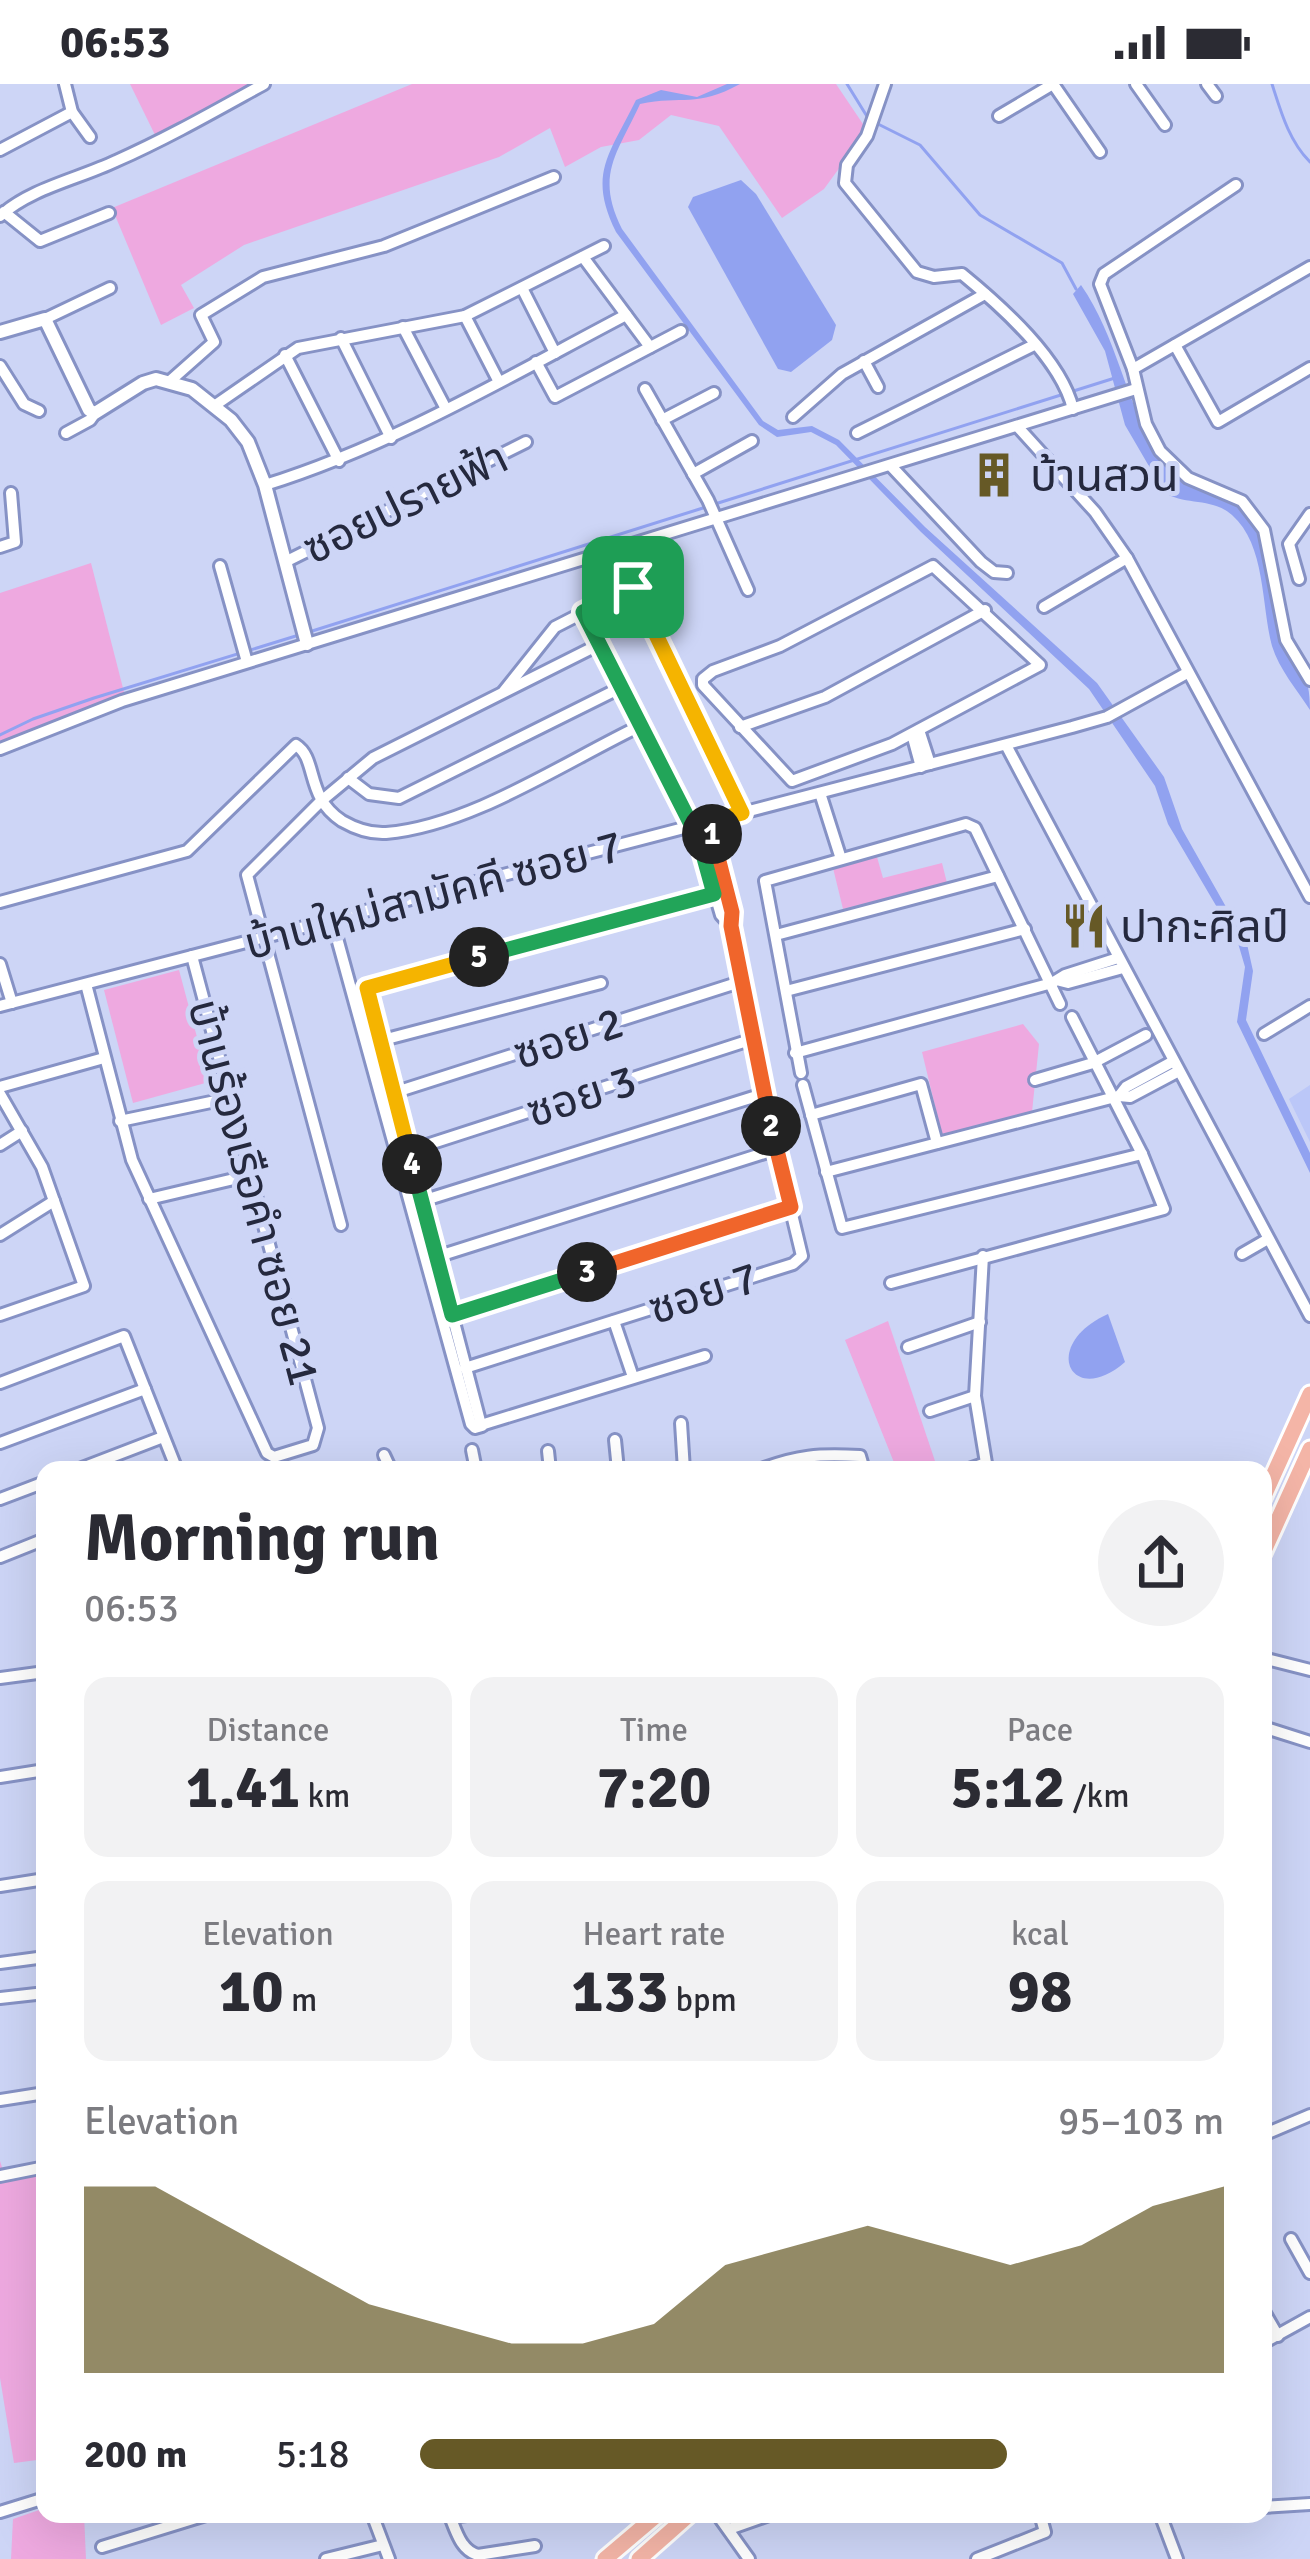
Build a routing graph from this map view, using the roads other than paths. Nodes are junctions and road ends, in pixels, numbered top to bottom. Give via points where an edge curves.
1 (65, 84) edge
2 (264, 84) edge
3 (885, 84) edge
4 (1053, 84) edge
5 (1136, 84) edge
6 (1207, 84) edge
7 (1216, 96) dead end
8 (72, 112) junction
9 (999, 116) dead end
10 (1165, 125) dead end
11 (90, 137) dead end
12 (0, 150) edge
13 (1100, 152) dead end
14 (554, 177) dead end
15 (1237, 185) dead end
16 (109, 213) dead end
17 (2, 214) edge
18 (604, 246) dead end
19 (583, 257) junction
20 (1310, 267) edge
21 (110, 288) dead end
22 (521, 288) junction
23 (985, 294) junction
24 (626, 315) junction
25 (466, 316) junction
26 (45, 319) junction
27 (404, 327) junction
28 (681, 331) dead end
29 (0, 332) edge
30 (341, 338) junction
31 (1034, 345) junction
32 (1175, 345) junction
33 (650, 347) junction
34 (555, 352) junction
35 (285, 355) junction
36 (536, 362) junction
37 (864, 362) junction
38 (0, 367) edge
39 (1310, 368) edge
40 (1133, 369) junction
41 (170, 381) junction
42 (500, 382) junction
43 (878, 387) dead end
44 (1136, 388) junction
45 (645, 389) dead end
46 (714, 392) dead end
47 (1070, 399) junction
48 (214, 406) junction
49 (446, 409) junction
50 (39, 411) dead end
51 (95, 412) junction
52 (793, 417) dead end
53 (662, 419) junction
54 (1017, 426) junction
55 (66, 433) dead end
56 (857, 433) dead end
57 (391, 438) junction
58 (752, 441) dead end
59 (526, 442) dead end
60 (339, 461) junction
61 (884, 468) junction
62 (693, 474) junction
63 (265, 484) junction
64 (11, 493) dead end
65 (1310, 514) edge
66 (714, 518) junction
67 (0, 547) edge
68 (614, 548) junction
69 (1127, 558) junction
70 (285, 562) junction
71 (220, 566) dead end
72 (1006, 573) dead end
73 (1305, 577) edge
74 (633, 587) junction
75 (1278, 588) junction
76 (748, 590) dead end
77 (1044, 607) dead end
78 (985, 610) junction
79 (583, 612) junction
80 (305, 636) junction
81 (600, 644) junction
82 (246, 656) junction
83 (1187, 673) junction
84 (1310, 680) edge
85 (622, 687) junction
86 (502, 693) junction
87 (642, 725) junction
88 (740, 728) junction
89 (915, 732) junction
90 (1006, 745) junction
91 (0, 749) edge
92 (926, 766) junction
93 (349, 778) junction
94 (820, 793) junction
95 (320, 802) junction
96 (742, 813) junction
97 (709, 822) junction
98 (694, 826) junction
99 (841, 860) junction
100 (998, 876) junction
101 (720, 892) junction
102 (1310, 897) edge
103 (0, 902) edge
104 (332, 920) junction
105 (1025, 928) junction
106 (776, 935) junction
107 (262, 938) junction
108 (192, 956) junction
109 (1120, 963) junction
110 (0, 964) edge
111 (743, 981) junction
112 (1056, 982) junction
113 (601, 983) dead end
114 (86, 984) junction
115 (786, 991) junction
116 (1060, 1004) dead end
117 (6, 1005) edge
118 (1310, 1006) edge
119 (1072, 1017) dead end
120 (1264, 1034) dead end
121 (1146, 1035) dead end
122 (753, 1039) junction
123 (379, 1041) junction
124 (795, 1053) junction
125 (104, 1058) junction
126 (1093, 1063) junction
127 (1175, 1067) junction
128 (1035, 1081) dead end
129 (0, 1091) edge
130 (393, 1094) junction
131 (764, 1094) junction
132 (1116, 1097) junction
133 (230, 1098) junction
134 (811, 1115) junction
135 (120, 1121) junction
136 (22, 1131) junction
137 (937, 1143) junction
138 (0, 1145) edge
139 (777, 1149) junction
140 (408, 1151) junction
141 (1142, 1154) junction
142 (826, 1172) junction
143 (251, 1175) junction
144 (149, 1199) junction
145 (54, 1201) junction
146 (422, 1202) junction
147 (791, 1207) junction
148 (341, 1225) dead end
149 (0, 1234) edge
150 (1268, 1239) junction
151 (1242, 1254) dead end
152 (983, 1256) junction
153 (436, 1257) junction
154 (891, 1283) dead end
155 (1305, 1303) edge
156 (0, 1315) edge
157 (452, 1315) junction
158 (1310, 1316) edge
159 (614, 1321) junction
160 (980, 1322) junction
161 (908, 1348) dead end
162 (705, 1356) dead end
163 (465, 1368) junction
164 (633, 1377) junction
165 (0, 1384) edge
166 (145, 1389) junction
167 (1310, 1394) edge
168 (975, 1396) junction
169 (930, 1411) dead end
170 (681, 1423) dead end
171 (482, 1426) junction
172 (164, 1437) junction
173 (616, 1440) dead end
174 (0, 1443) edge
175 (1310, 1449) edge
176 (472, 1450) dead end
177 (548, 1451) dead end
178 (384, 1455) dead end
179 (797, 1456) junction
180 (101, 1461) edge
181 (173, 1461) edge
182 (387, 1461) edge
183 (474, 1461) edge
184 (549, 1461) edge
185 (617, 1461) edge
186 (683, 1461) edge
187 (784, 1461) edge
188 (798, 1461) edge
189 (861, 1461) edge
190 (986, 1461) edge
191 (1272, 1478) edge
192 (36, 1485) edge
193 (0, 1499) edge
194 (1272, 1533) edge
195 (36, 1542) edge
196 (0, 1556) edge
197 (1272, 1660) edge
198 (1310, 1670) edge
199 (36, 1673) edge
200 (0, 1678) edge
201 (1272, 1730) edge
202 (1310, 1742) edge
203 (36, 1771) edge
204 (0, 1777) edge
205 (36, 1880) edge
206 (0, 1886) edge
207 (36, 1958) edge
208 (0, 1963) edge
209 (36, 1994) edge
210 (0, 1998) edge
211 (36, 2095) edge
212 (0, 2101) edge
213 (1310, 2115) edge
214 (1272, 2130) edge
215 (36, 2169) edge
216 (0, 2176) edge
217 (1291, 2239) dead end
218 (1310, 2272) edge
219 (1310, 2317) edge
220 (1272, 2326) edge
221 (1278, 2336) junction
222 (1272, 2339) edge
223 (36, 2501) edge
224 (1310, 2504) edge
225 (1272, 2506) edge
226 (0, 2512) edge
227 (180, 2523) edge
228 (375, 2523) edge
229 (453, 2523) edge
230 (647, 2523) edge
231 (680, 2523) edge
232 (724, 2523) edge
233 (746, 2523) edge
234 (1043, 2523) edge
235 (1163, 2523) edge
236 (729, 2529) junction
237 (383, 2545) junction
238 (535, 2546) dead end
239 (102, 2547) dead end
240 (326, 2559) edge
241 (389, 2559) edge
242 (605, 2559) edge
243 (639, 2559) edge
244 (749, 2559) edge
245 (976, 2559) edge
246 (1177, 2559) edge

1 - 8 street
2 - 17 street via 185,130
3 - 23 street via 844,174 850,190 917,272 962,274
4 - 9 street
4 - 13 street
5 - 10 street
6 - 7 street
8 - 11 street
8 - 12 street
14 - 41 street via 384,246 263,278 201,315 214,342
15 - 40 street via 1101,278
16 - 17 street via 40,241
18 - 19 street
19 - 22 street
19 - 24 street
20 - 32 street
21 - 26 street
22 - 25 street
22 - 34 street
23 - 31 street
23 - 37 street
24 - 33 street
24 - 34 street
25 - 27 street
25 - 42 street
26 - 29 street
26 - 51 street
27 - 30 street
27 - 49 street
28 - 33 street
30 - 35 street
30 - 57 street
31 - 47 street
31 - 56 street
32 - 39 street via 1218,422
32 - 40 street
33 - 36 street via 555,397
34 - 36 street
35 - 48 street
35 - 60 street
36 - 42 street
37 - 43 street
37 - 52 street
38 - 50 street via 24,404
40 - 44 street
41 - 48 street
41 - 51 street via 142,383
42 - 49 street
44 - 47 street
44 - 75 street via 1152,436 1177,471 1233,495 1257,518
45 - 53 street
46 - 53 street
47 - 54 street
48 - 63 street via 248,442
49 - 57 street
51 - 55 street
53 - 62 street
54 - 61 street
54 - 69 street
57 - 60 street
58 - 62 street
59 - 70 street, ซอยปรายฟ้า
60 - 63 street
61 - 66 street
61 - 72 street via 981,562
62 - 66 street
63 - 70 street
64 - 67 street via 15,542
65 - 73 street via 1289,544
66 - 68 street
66 - 76 street
68 - 74 street
68 - 80 street
69 - 77 street
69 - 83 street
70 - 80 street
71 - 82 street
73 - 75 street
74 - 79 street
74 - 96 street
75 - 84 street via 1286,640
78 - 88 street via 825,698
78 - 88 street via 933,566 780,646 706,674 703,685
78 - 89 street via 1040,665
79 - 81 street
79 - 86 street via 555,627
80 - 82 street
81 - 85 street
81 - 86 street
82 - 91 street
83 - 90 street, บ้านใหม่สามัคคี ซอย 7 via 1107,717
83 - 102 street
85 - 87 street
85 - 93 street via 399,798 369,794
86 - 93 street
87 - 95 street via 501,795 402,830 362,831
87 - 98 street
88 - 89 street via 792,781
89 - 92 street
90 - 92 street, บ้านใหม่สามัคคี ซอย 7
90 - 109 street
92 - 94 street, บ้านใหม่สามัคคี ซอย 7
93 - 95 street
94 - 96 street, บ้านใหม่สามัคคี ซอย 7
94 - 99 street
95 - 103 street via 296,745 188,851
95 - 107 street via 247,875
96 - 97 street, บ้านใหม่สามัคคี ซอย 7
97 - 98 street, บ้านใหม่สามัคคี ซอย 7
97 - 101 street
98 - 101 street
98 - 104 street, บ้านใหม่สามัคคี ซอย 7
99 - 100 street via 966,824
99 - 106 street via 770,879 764,886
100 - 105 street
100 - 106 street
101 - 111 street
101 - 123 street via 374,985 367,991
104 - 107 street, บ้านใหม่สามัคคี ซอย 7
104 - 171 street via 471,1424
105 - 112 street
105 - 115 street
106 - 115 street
107 - 108 street, บ้านใหม่สามัคคี ซอย 7
107 - 148 street
108 - 114 street, บ้านใหม่สามัคคี ซอย 7
108 - 133 street, บ้านร้องเรือคำ ซอย 21
109 - 112 street
109 - 127 street
110 - 117 street
111 - 122 street
111 - 130 street, ซอย 2
112 - 116 street
112 - 124 street
113 - 123 street
114 - 117 street, บ้านใหม่สามัคคี ซอย 7
114 - 125 street
115 - 124 street
118 - 120 street
119 - 126 street
121 - 126 street
122 - 131 street
122 - 140 street, ซอย 3
123 - 130 street
124 - 134 street
125 - 129 street
125 - 135 street
126 - 128 street
126 - 132 street
127 - 132 street
127 - 150 street
129 - 136 street
130 - 140 street
131 - 139 street
131 - 146 street
132 - 137 street
132 - 141 street
133 - 135 street
133 - 143 street, บ้านร้องเรือคำ ซอย 21
134 - 137 street via 921,1084
134 - 142 street
135 - 144 street
136 - 138 street
136 - 145 street
137 - 142 street
139 - 147 street
139 - 153 street
140 - 146 street
141 - 142 street via 842,1228
141 - 152 street via 1162,1211
143 - 144 street
143 - 144 street, บ้านร้องเรือคำ ซอย 21 via 318,1428 313,1445 279,1456 267,1453
145 - 149 street
145 - 156 street via 84,1286
146 - 153 street
147 - 157 street
147 - 159 street, ซอย 7 via 802,1256 793,1264
150 - 151 street
150 - 155 street
152 - 154 street
152 - 160 street
153 - 157 street
155 - 158 street
157 - 163 street
159 - 163 street, ซอย 7
159 - 164 street
160 - 161 street
160 - 168 street
162 - 164 street
163 - 171 street
164 - 171 street
165 - 166 street via 124,1336
166 - 172 street
166 - 174 street
167 - 191 main road
168 - 169 street
168 - 190 street
170 - 186 street
172 - 180 street
172 - 181 street
173 - 185 street
175 - 194 main road
176 - 183 street
177 - 184 street
178 - 182 street
179 - 187 street
179 - 188 street
179 - 189 street
192 - 193 street
195 - 196 street
197 - 198 street
199 - 200 street
201 - 202 street
203 - 204 street
205 - 206 street
207 - 208 street
209 - 210 street
211 - 212 street
213 - 214 street
215 - 216 street
217 - 218 street
219 - 221 street
220 - 221 street
221 - 222 street
223 - 226 street
224 - 225 street
227 - 239 street
228 - 237 street
229 - 238 street via 470,2553
230 - 242 main road
231 - 243 main road
232 - 236 street
233 - 236 street
234 - 245 street via 1046,2532
235 - 246 street
236 - 244 street
237 - 240 street
237 - 241 street

